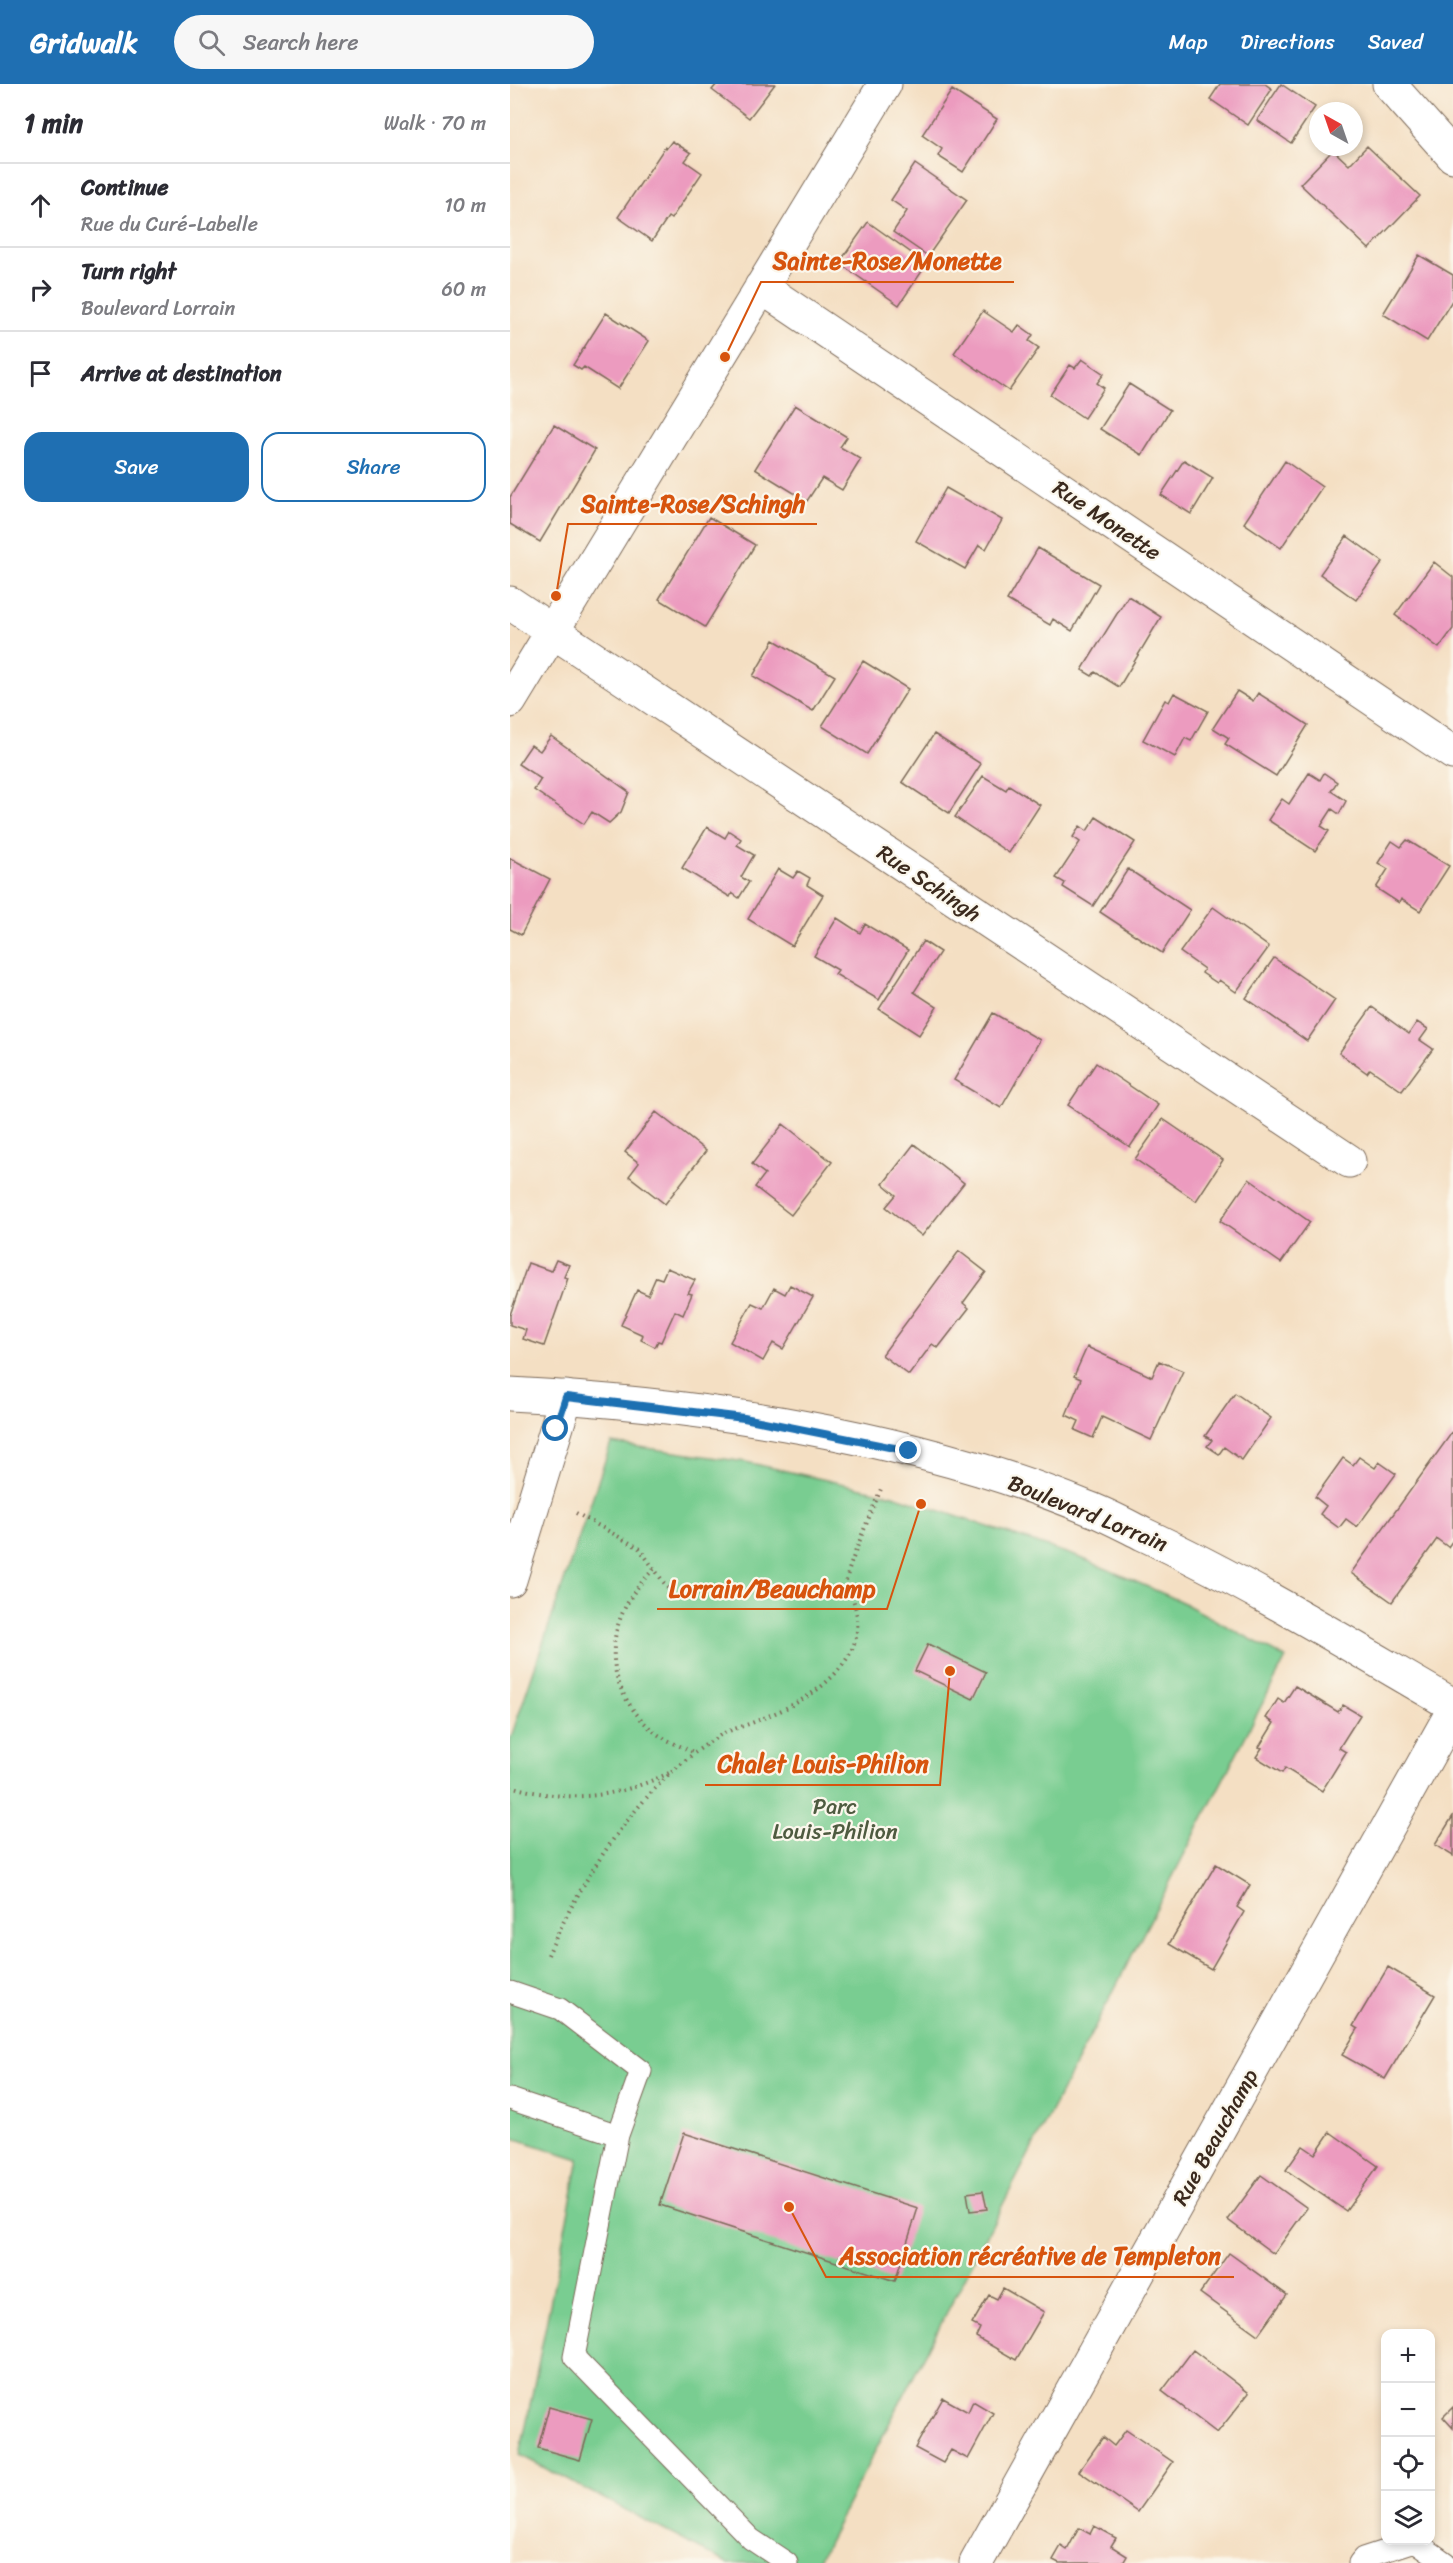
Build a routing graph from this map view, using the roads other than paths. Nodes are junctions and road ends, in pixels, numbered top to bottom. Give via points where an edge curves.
1 (885, 84) edge
2 (1389, 84) edge
3 (1453, 156) edge
4 (761, 287) junction
5 (510, 603) edge
6 (552, 631) junction
7 (510, 700) edge
8 (1453, 753) edge
9 (1349, 1161) dead end
10 (510, 1394) edge
11 (566, 1397) junction
12 (510, 1580) edge
13 (1453, 1705) edge
14 (1453, 1711) edge
15 (510, 1992) edge
16 (510, 2099) edge
17 (618, 2135) junction
18 (788, 2563) edge
19 (976, 2563) edge
20 (1359, 2563) edge
21 (1446, 2563) edge

1 - 4 street
2 - 3 street
4 - 6 street
4 - 8 street, Rue Monette
5 - 6 street, Rue Schingh
6 - 7 street
6 - 9 street, Rue Schingh
10 - 11 street, Boulevard Lorrain
11 - 12 street
11 - 13 street, Boulevard Lorrain via 744,1418 840,1436 1032,1486 1195,1558
14 - 19 street, Rue Beauchamp
15 - 17 lane via 560,2009 641,2071
16 - 17 lane
17 - 18 lane via 574,2357 752,2539
20 - 21 lane via 1363,2558 1415,2541

